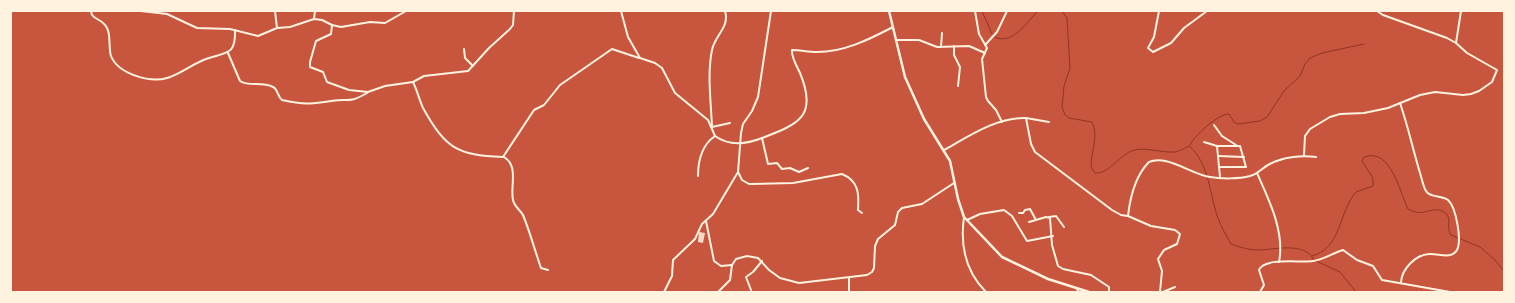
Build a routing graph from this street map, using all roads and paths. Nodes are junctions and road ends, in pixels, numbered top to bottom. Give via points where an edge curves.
1 (91, 11) edge
2 (141, 11) edge
3 (275, 11) edge
4 (315, 11) edge
5 (406, 11) edge
6 (514, 11) edge
7 (621, 11) edge
8 (725, 11) edge
9 (771, 11) edge
10 (888, 11) edge
11 (975, 11) edge
12 (1007, 11) edge
13 (1159, 11) edge
14 (1207, 11) edge
15 (1377, 11) edge
16 (1460, 11) edge
17 (314, 19) junction
18 (332, 25) junction
19 (893, 27) junction
20 (277, 28) junction
21 (235, 30) junction
22 (942, 33) dead end
23 (895, 40) junction
24 (1456, 43) junction
25 (985, 45) junction
26 (954, 46) junction
27 (941, 47) junction
28 (464, 48) dead end
29 (228, 52) junction
30 (985, 53) junction
31 (640, 58) junction
32 (473, 66) junction
33 (413, 82) junction
34 (958, 86) dead end
35 (368, 92) junction
36 (1400, 102) junction
37 (1026, 118) junction
38 (1002, 122) junction
39 (1049, 122) dead end
40 (730, 123) dead end
41 (1214, 125) dead end
42 (712, 127) junction
43 (715, 136) junction
44 (762, 138) junction
45 (1204, 142) dead end
46 (739, 143) junction
47 (1237, 145) junction
48 (1217, 146) junction
49 (944, 150) junction
50 (1304, 155) junction
51 (1218, 156) junction
52 (503, 157) junction
53 (1244, 157) junction
54 (1316, 157) dead end
55 (1219, 167) junction
56 (808, 168) dead end
57 (738, 172) junction
58 (1257, 173) junction
59 (698, 176) dead end
60 (1220, 177) junction
61 (954, 183) junction
62 (862, 213) dead end
63 (1019, 213) dead end
64 (1128, 216) junction
65 (964, 217) junction
66 (1048, 217) junction
67 (706, 220) junction
68 (967, 220) junction
69 (1036, 220) junction
70 (1029, 222) dead end
71 (1064, 228) dead end
72 (1053, 236) junction
73 (762, 261) junction
74 (1279, 262) junction
75 (732, 265) junction
76 (548, 270) dead end
77 (849, 278) junction
78 (1401, 282) junction
79 (1076, 287) junction
80 (1175, 287) dead end
81 (751, 290) dead end
82 (664, 292) edge
83 (718, 292) edge
84 (849, 292) edge
85 (986, 292) edge
86 (1079, 292) edge
87 (1089, 292) edge
88 (1109, 292) edge
89 (1160, 292) edge
90 (1163, 292) edge
91 (1260, 292) edge
92 (1450, 292) edge

1 - 29 street via 92,15 107,28 114,62 126,73 165,79 199,62 223,56
2 - 21 street via 168,14 197,28
3 - 20 street
4 - 17 street
5 - 18 street via 385,23 341,27
6 - 32 street via 510,29
7 - 31 street via 628,36
8 - 42 street via 726,24 715,42 711,57
9 - 46 street via 758,97 743,124
10 - 19 main road
11 - 25 street via 979,34
12 - 25 street via 997,32
13 - 14 street via 1154,37 1148,48 1153,52 1171,43 1184,28
15 - 24 street
16 - 24 street
17 - 18 street
17 - 20 street via 290,27
18 - 35 street via 331,34 316,41 310,67 323,72 327,82 349,90
19 - 23 main road
19 - 44 street via 866,41 837,51 792,50 807,93 806,109 796,122
20 - 21 street via 258,36
21 - 29 street via 234,45
22 - 27 street
23 - 27 street via 914,39
23 - 49 main road via 901,66 922,114
24 - 36 street via 1467,53 1497,70 1492,82 1479,91 1463,95 1435,92
25 - 30 street
26 - 27 street
26 - 30 street via 969,46
26 - 34 street via 954,55 960,67
28 - 32 street via 465,58
29 - 35 street via 240,81 273,87 282,100 305,105 336,100 350,101
30 - 38 street via 982,59 986,97
31 - 42 street via 662,68 675,93 703,116
31 - 52 street via 612,49 563,82 544,105 534,110
32 - 33 street via 466,72 424,76
33 - 35 street via 385,86
33 - 52 street via 423,107 450,145 461,151 483,156
36 - 50 street via 1388,108 1364,113 1340,114 1318,123 1305,136
36 - 78 street via 1426,191 1430,195 1444,198 1451,204 1455,211 1459,242 1455,252 1450,255 1428,254 1415,260 1404,269
37 - 38 street
37 - 39 street
37 - 64 street via 1031,144 1036,152 1112,210
38 - 49 street
40 - 42 street
41 - 47 street via 1222,136
42 - 43 street
43 - 46 street
43 - 59 street via 699,160
44 - 46 street via 746,144
44 - 56 street via 768,164 777,163 782,169 790,168 799,172
45 - 48 street
46 - 57 street
47 - 48 street
47 - 53 street via 1240,146
48 - 51 street
49 - 61 main road via 950,161
50 - 54 street
50 - 58 street via 1274,162
51 - 53 street
51 - 55 street
52 - 76 street via 514,171 513,202 523,217 541,268
53 - 55 street via 1246,167
55 - 60 street
57 - 62 street via 742,180 749,184 793,183 842,174 854,181 858,190 858,210
57 - 67 street via 713,214
58 - 60 street via 1246,177
58 - 74 street via 1272,209 1281,243
60 - 64 street via 1211,178 1196,174 1159,160 1149,162 1129,202
61 - 65 main road
61 - 77 street via 922,204 900,210 895,225 878,239 873,271 867,275
63 - 69 street via 1030,209
64 - 89 street via 1151,226 1175,230 1180,234 1177,244 1164,250 1158,259 1162,271
65 - 68 main road
65 - 85 street via 962,229 967,265
66 - 69 street
66 - 71 street via 1056,216
66 - 72 street via 1051,219
67 - 75 street via 714,261 721,266
67 - 82 street via 693,242 672,260 672,276
68 - 72 street via 980,214 1004,210 1012,216 1027,241
68 - 79 main road via 1002,257 1048,279
69 - 70 street
72 - 88 street via 1054,252 1060,268 1095,276 1109,287
73 - 75 street via 747,256 736,259
73 - 77 street via 780,278 799,283
73 - 81 street via 754,272 746,277
74 - 78 street via 1312,261 1343,250 1356,260 1374,266 1382,280
74 - 91 street via 1260,267 1259,273 1264,285
75 - 83 street via 730,280
77 - 84 street
78 - 92 street
79 - 86 street
79 - 87 main road
80 - 90 street

